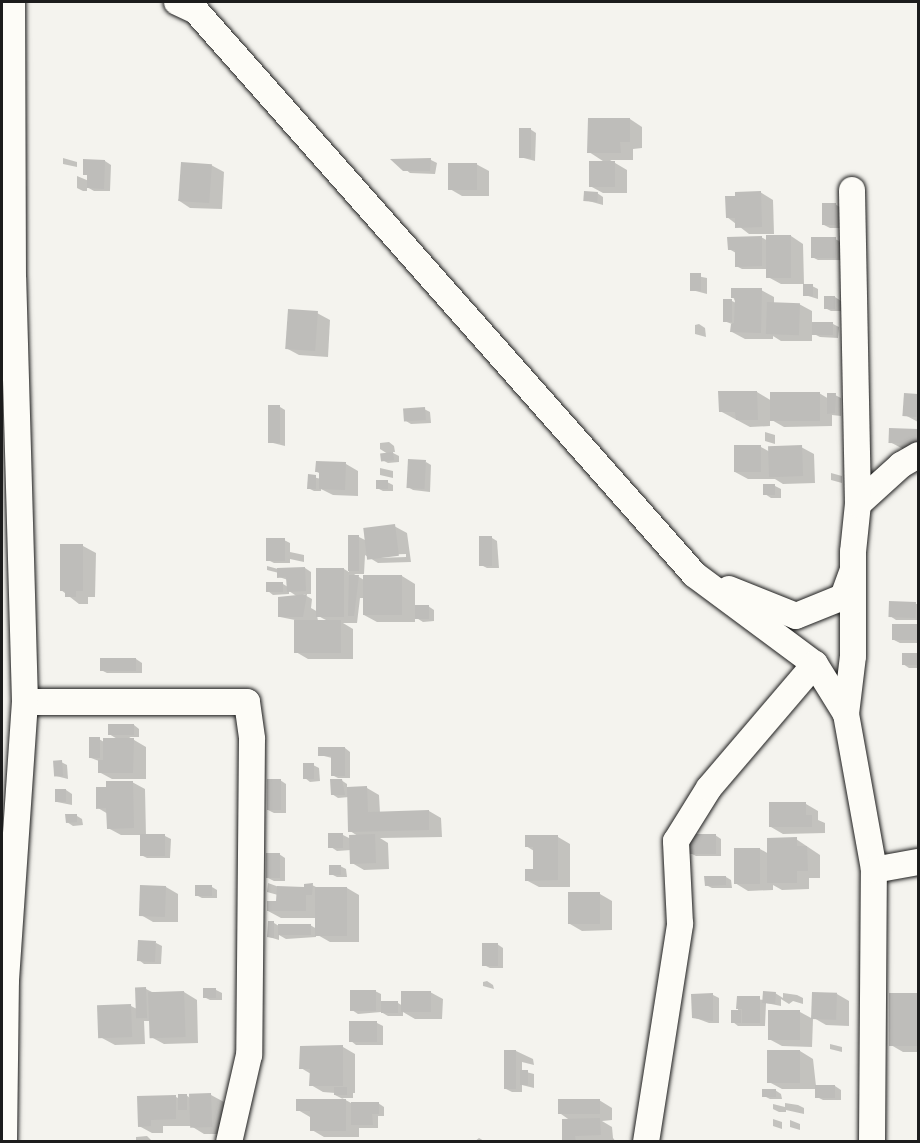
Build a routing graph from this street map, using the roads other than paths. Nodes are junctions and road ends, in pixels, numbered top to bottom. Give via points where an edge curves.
1 (12, 2) edge
2 (177, 2) edge
3 (852, 190) dead end
4 (918, 455) edge
5 (858, 504) junction
6 (853, 570) junction
7 (695, 575) junction
8 (815, 664) junction
9 (25, 702) junction
10 (846, 714) junction
11 (918, 862) edge
12 (874, 870) junction
13 (4, 978) edge
14 (4, 1142) edge
15 (230, 1142) edge
16 (646, 1142) edge
17 (872, 1142) edge

1 - 9 street via 13,278
2 - 7 street via 196,11
3 - 5 street
4 - 5 street via 901,465
5 - 6 street
6 - 7 street via 843,597 796,616
6 - 10 street via 853,656
7 - 8 street
8 - 10 street
8 - 16 street via 709,788 676,842 680,924
9 - 13 street
9 - 15 street via 247,702 252,739 249,1055
10 - 12 street
11 - 12 street
12 - 17 street
13 - 14 street

